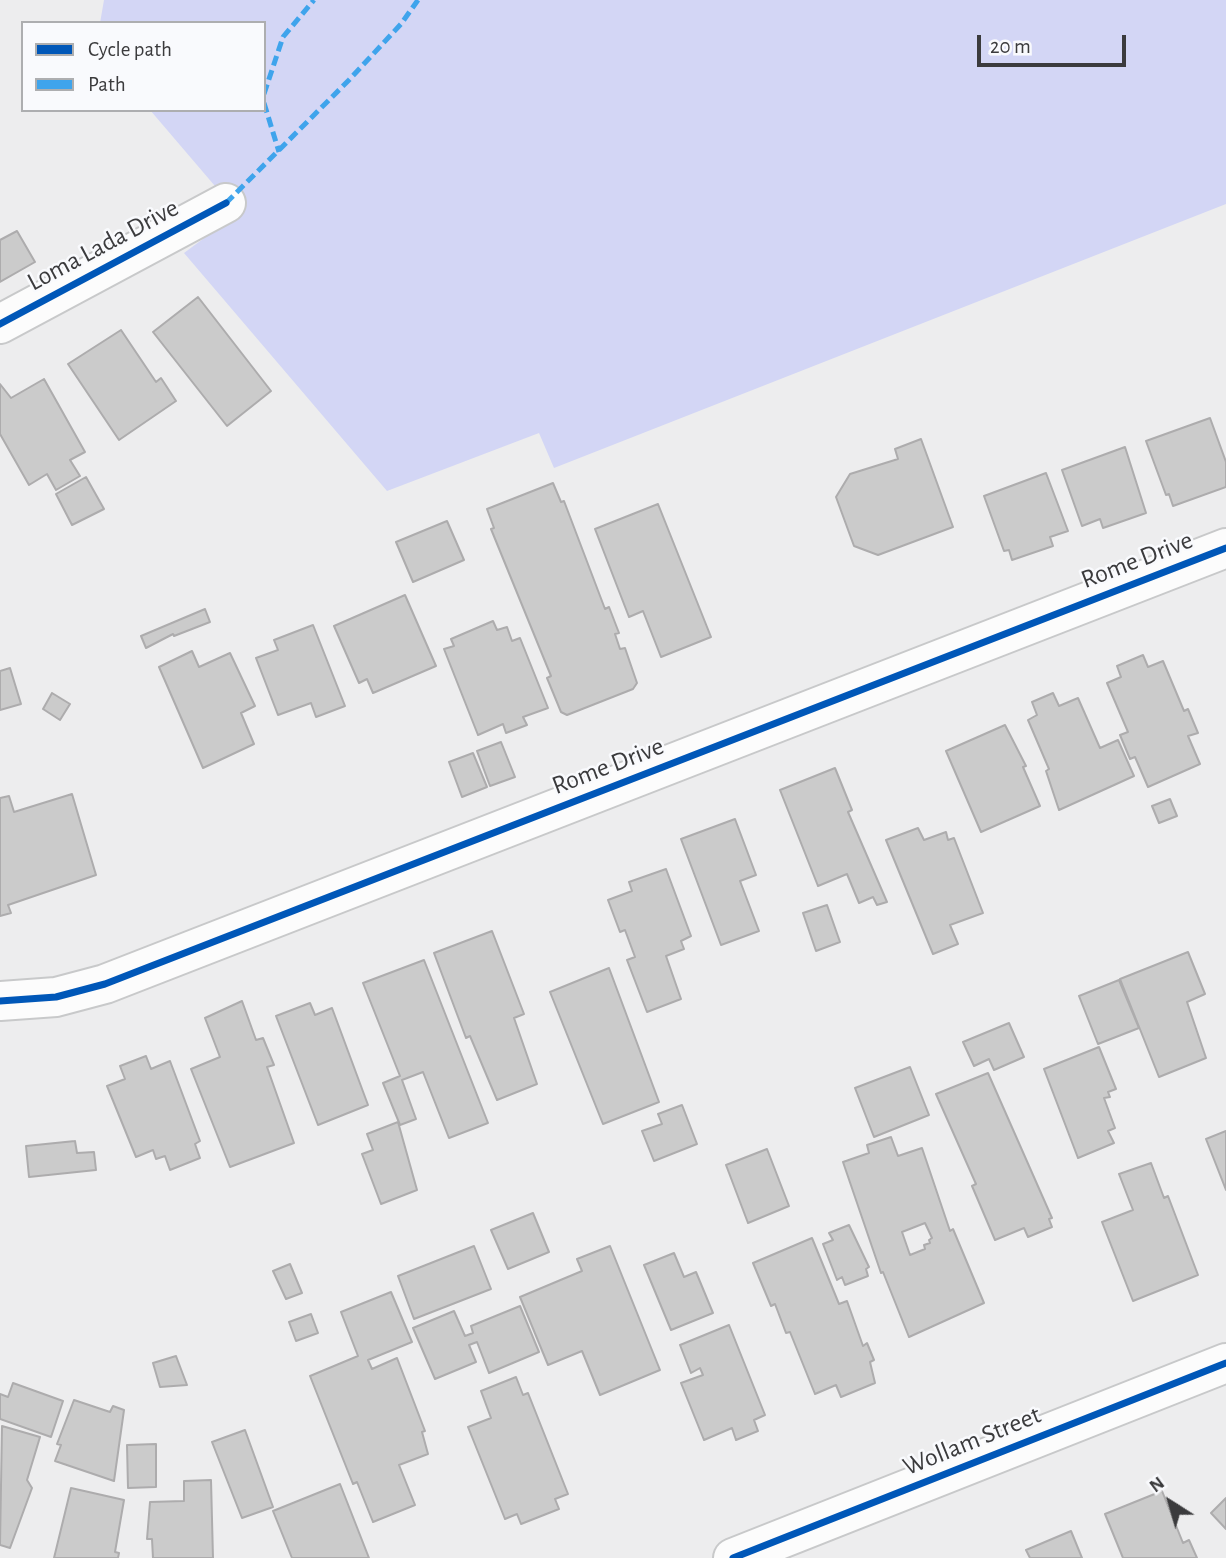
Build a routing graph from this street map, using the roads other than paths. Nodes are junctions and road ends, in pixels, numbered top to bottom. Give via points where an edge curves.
1 (226, 203) dead end
2 (0, 324) edge
3 (1226, 548) edge
4 (0, 1001) edge
5 (1226, 1363) edge
6 (733, 1558) edge

1 - 2 street, Loma Lada Drive
3 - 4 street, Rome Drive via 105,984 55,998
5 - 6 street, Wollam Street

